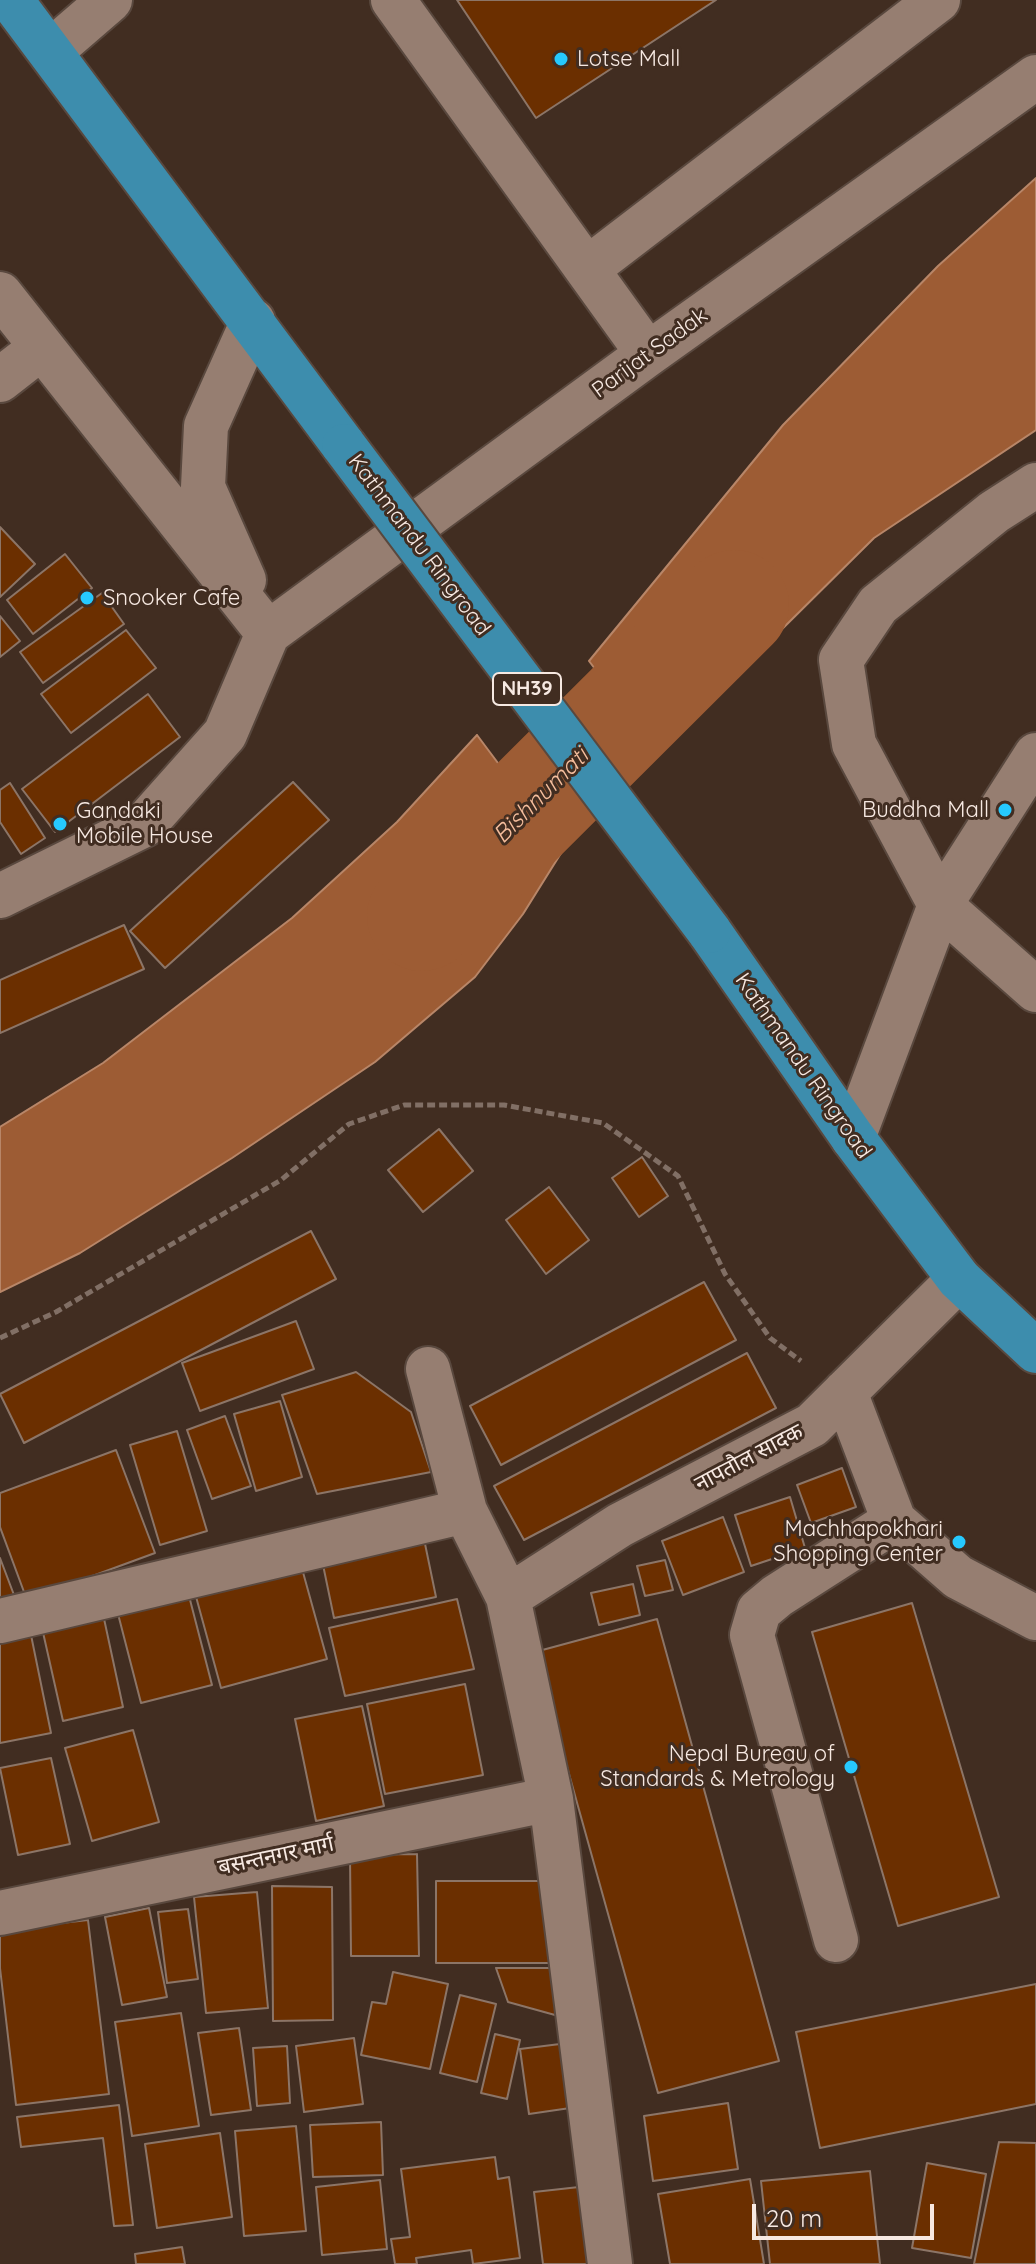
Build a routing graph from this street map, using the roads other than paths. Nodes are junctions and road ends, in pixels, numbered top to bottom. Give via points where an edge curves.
1 (11, 0) edge
2 (110, 0) edge
3 (393, 0) edge
4 (938, 0) edge
5 (51, 51) junction
6 (1036, 77) edge
7 (587, 269) junction
8 (0, 294) edge
9 (253, 321) junction
10 (41, 348) junction
11 (648, 354) junction
12 (0, 380) edge
13 (1036, 485) edge
14 (268, 633) junction
15 (1036, 755) edge
16 (0, 896) edge
17 (940, 905) junction
18 (1036, 990) edge
19 (853, 1138) junction
20 (959, 1279) junction
21 (1036, 1351) edge
22 (428, 1369) dead end
23 (845, 1392) junction
24 (465, 1511) junction
25 (894, 1521) junction
26 (508, 1597) junction
27 (1036, 1618) edge
28 (0, 1621) edge
29 (551, 1799) junction
30 (0, 1913) edge
31 (836, 1940) dead end
32 (610, 2264) edge

1 - 5 highway, Kathmandu Ringroad / NH39
2 - 5 street
3 - 7 street
4 - 7 street
5 - 9 highway, Kathmandu Ringroad / NH39
6 - 11 street, Parijat Sadak
7 - 11 street
8 - 10 street
9 - 14 street via 206,426 203,487
9 - 19 highway, Kathmandu Ringroad / NH39, bridge via 709,931
10 - 12 street
10 - 14 street
11 - 14 street, Parijat Sadak
13 - 17 street via 878,605 841,660 854,744
14 - 16 street via 225,734 144,825
15 - 17 street
17 - 18 street
17 - 19 street
19 - 20 highway, Kathmandu Ringroad / NH39
20 - 21 highway, Kathmandu Ringroad / NH39
20 - 23 street, नापतौल सादक
22 - 24 street
23 - 25 street
23 - 26 street, नापतौल सादक via 812,1425 620,1525
24 - 26 street
24 - 28 street
25 - 27 street via 958,1577
25 - 31 street via 777,1596 759,1611 752,1635
26 - 29 street
29 - 30 street, बसन्तनगर मार्ग
29 - 32 street

